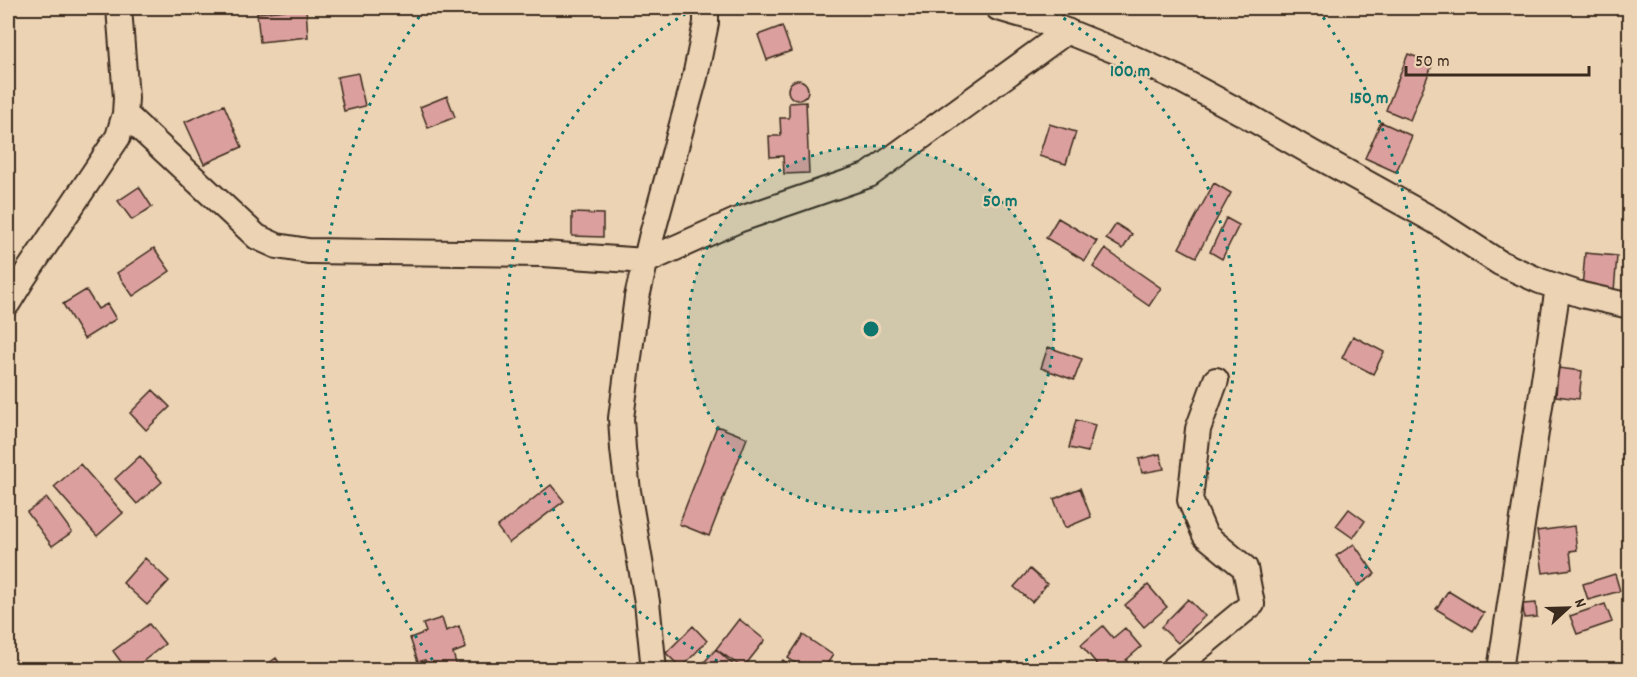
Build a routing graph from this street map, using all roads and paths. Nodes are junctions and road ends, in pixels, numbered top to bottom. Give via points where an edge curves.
1 (119, 8) edge
2 (706, 8) edge
3 (998, 8) edge
4 (1066, 31) junction
5 (124, 114) junction
6 (646, 261) junction
7 (1558, 288) junction
8 (8, 303) edge
9 (1629, 306) edge
10 (1216, 380) dead end
11 (654, 669) edge
12 (1172, 669) edge
13 (1500, 669) edge

1 - 5 street via 126,80
2 - 6 street via 695,77
3 - 4 street
4 - 6 street via 869,175 738,220
4 - 7 street via 1179,79 1435,221 1500,262
5 - 6 street via 257,237 277,246 308,251 543,254
5 - 8 street via 118,137
6 - 11 street via 637,297 621,418
7 - 9 street
7 - 13 street
10 - 12 street via 1198,429 1190,500 1205,536 1245,568 1252,604

